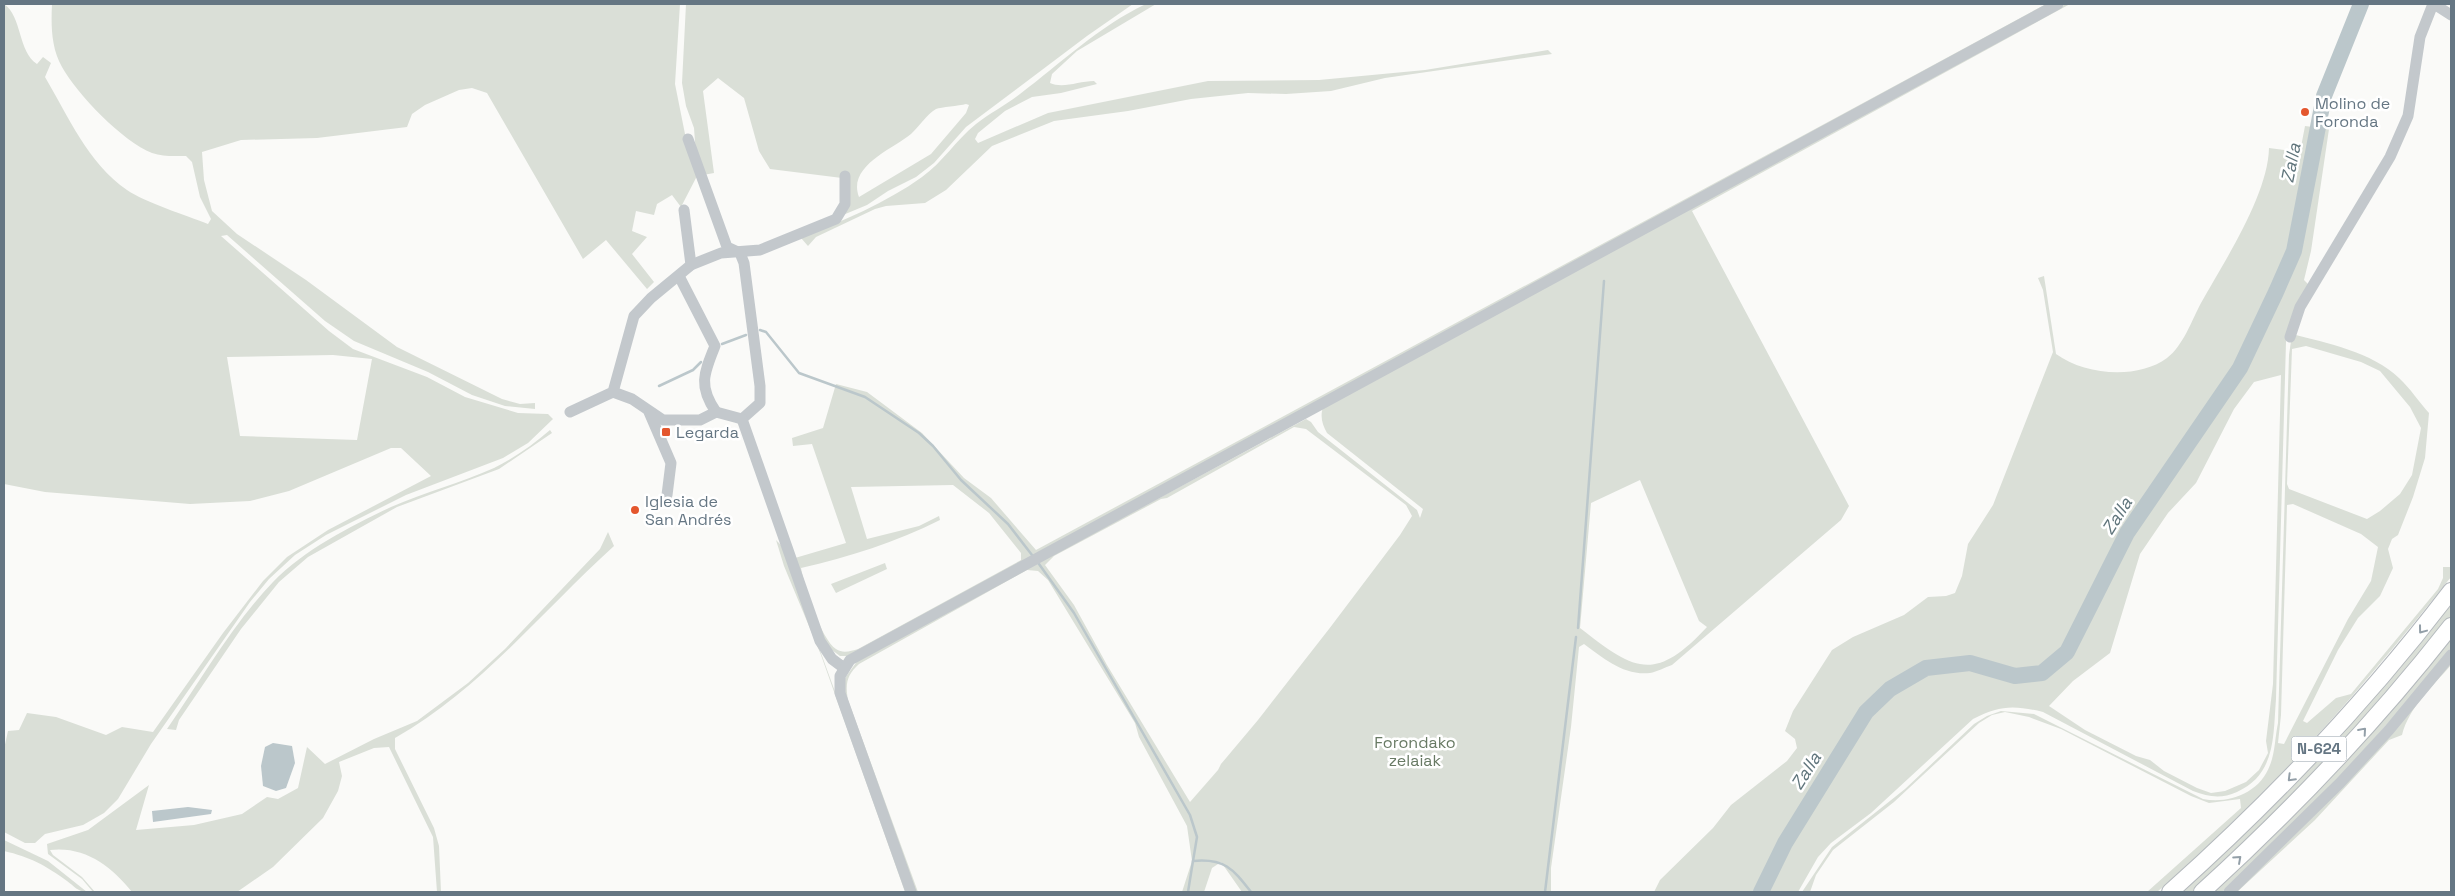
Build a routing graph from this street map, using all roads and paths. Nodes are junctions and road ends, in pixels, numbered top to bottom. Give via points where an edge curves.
1 (2058, 4) edge
2 (2434, 4) edge
3 (2451, 14) edge
4 (688, 139) dead end
5 (845, 176) dead end
6 (684, 210) dead end
7 (740, 253) junction
8 (691, 265) junction
9 (679, 276) junction
10 (2290, 336) dead end
11 (613, 392) junction
12 (570, 412) dead end
13 (649, 412) junction
14 (716, 412) junction
15 (742, 419) junction
16 (667, 494) dead end
17 (2451, 591) edge
18 (2451, 626) edge
19 (2451, 655) edge
20 (844, 668) junction
21 (911, 892) edge
22 (2170, 892) edge
23 (2202, 892) edge
24 (2229, 892) edge

1 - 20 street via 850,660
2 - 3 street
2 - 10 street via 2420,38 2408,116 2390,157 2300,307
4 - 7 street via 726,247
5 - 7 street via 845,204 836,219 760,250
6 - 8 street
7 - 8 street via 721,253
7 - 15 street via 760,386 760,403
8 - 9 street
9 - 11 street via 650,298 634,316
9 - 14 street via 714,346 703,375 708,400
11 - 12 street
11 - 13 street via 632,399
13 - 14 street via 663,420 700,420
13 - 16 street via 671,463
14 - 15 street
15 - 20 street via 820,641 832,659
17 -> 22 highway, N-624 via 2415,638 2319,749 2238,831
23 -> 18 highway, N-624 via 2338,760
19 - 24 street via 2389,730
20 - 21 street via 840,676 840,693

